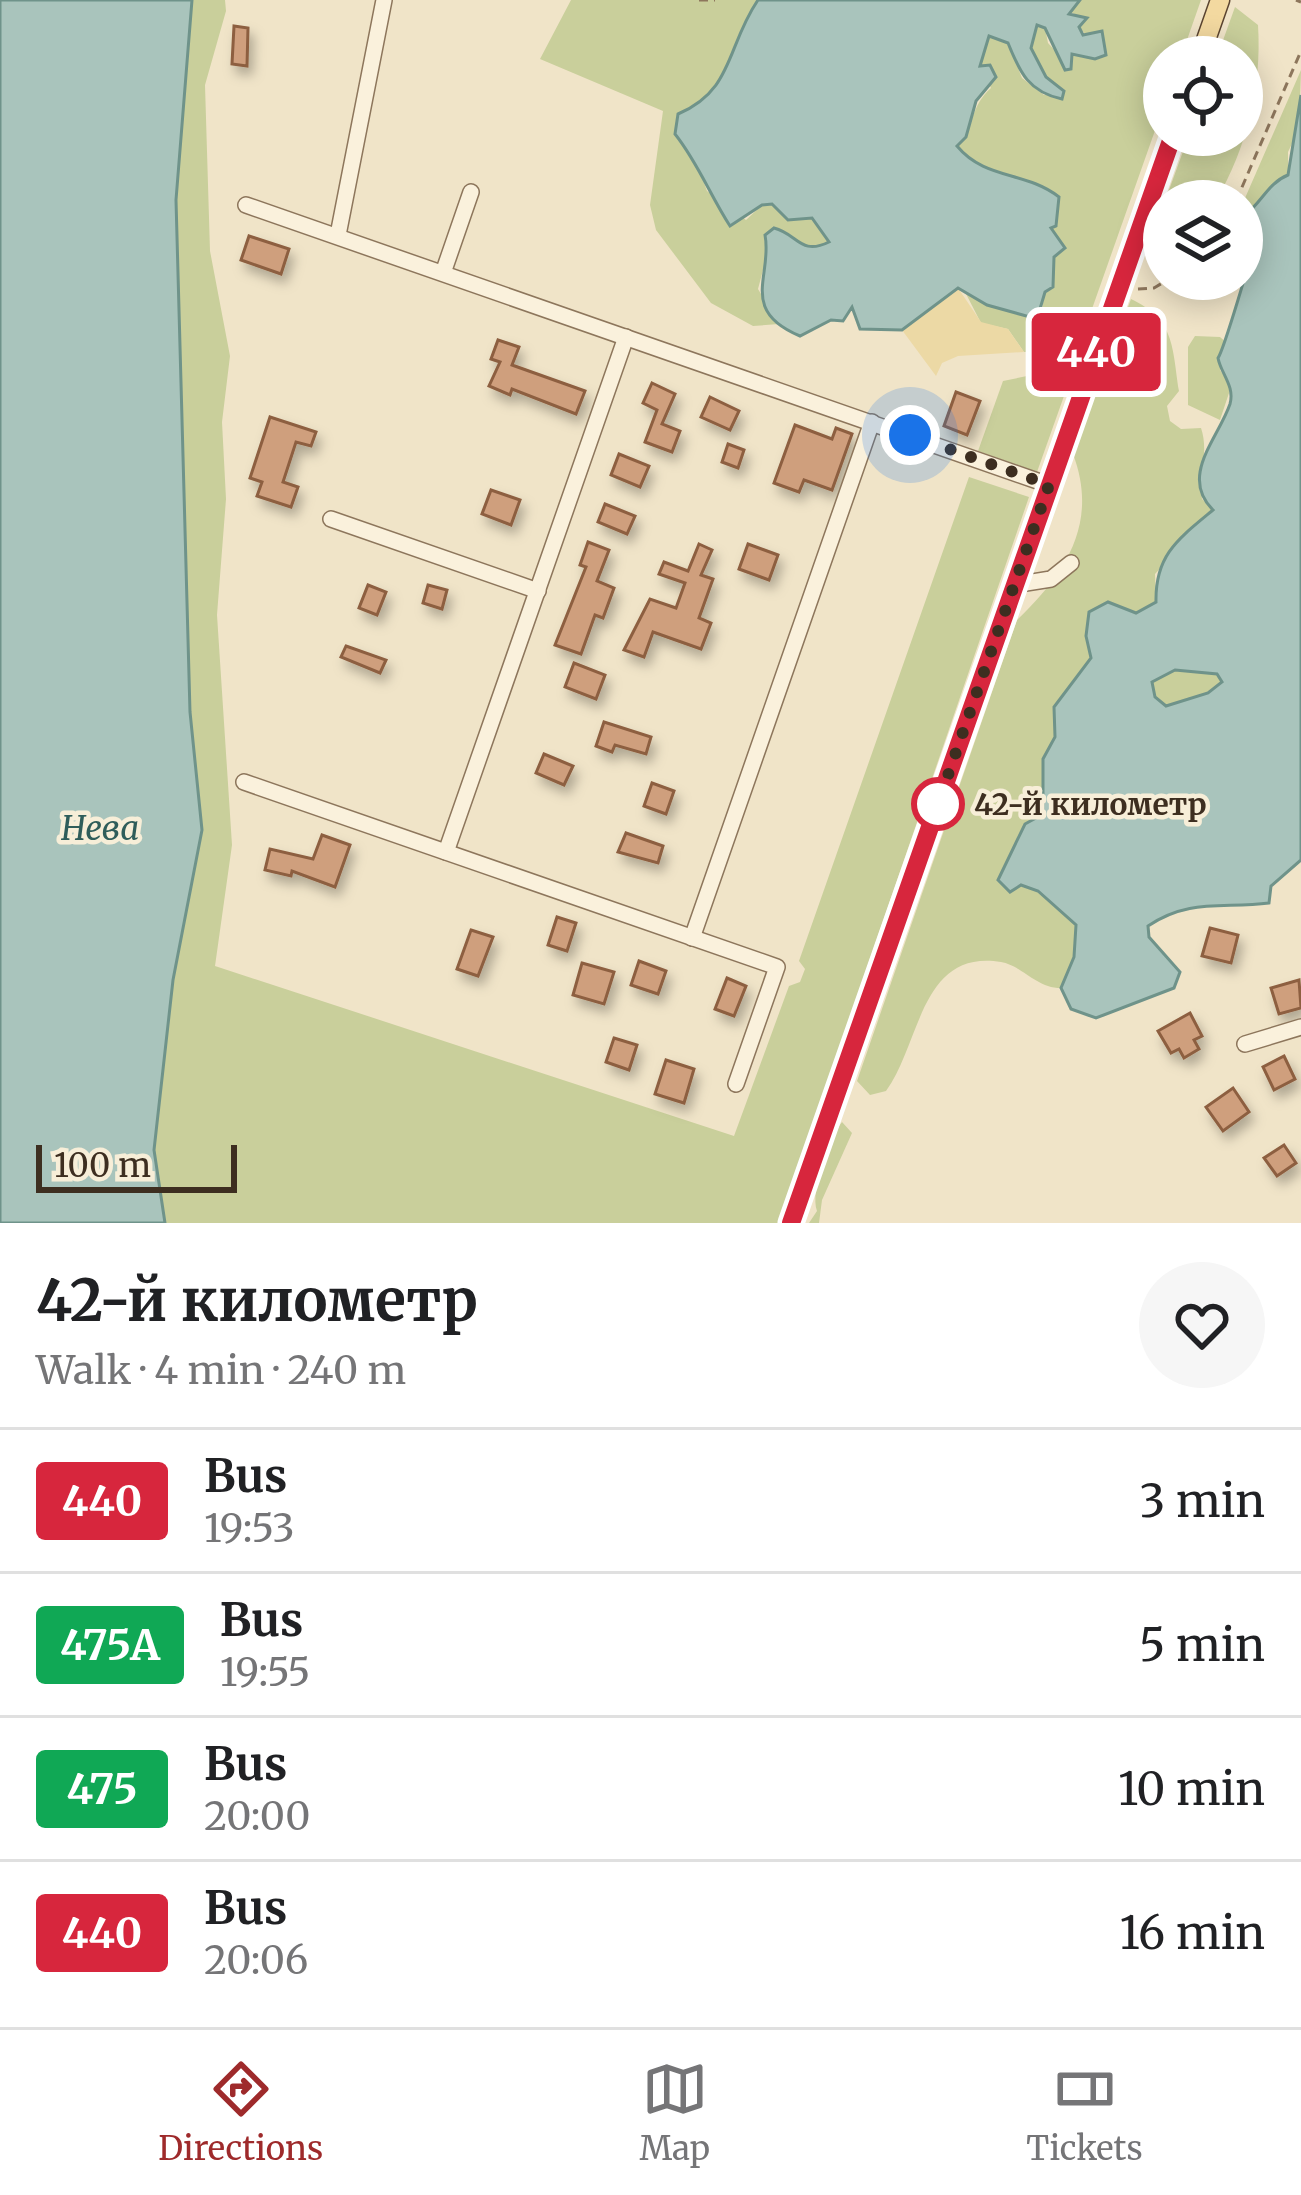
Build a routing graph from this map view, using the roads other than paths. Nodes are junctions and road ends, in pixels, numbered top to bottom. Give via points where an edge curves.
1 (384, 0) edge
2 (1220, 0) edge
3 (1207, 36) edge
4 (1166, 156) edge
5 (471, 192) dead end
6 (246, 205) dead end
7 (338, 235) junction
8 (443, 273) junction
9 (626, 337) junction
10 (872, 422) junction
11 (1049, 485) junction
12 (331, 519) dead end
13 (1071, 563) dead end
14 (1014, 585) junction
15 (538, 591) junction
16 (244, 782) dead end
17 (446, 852) junction
18 (692, 938) junction
19 (1301, 1027) edge
20 (1245, 1044) dead end
21 (736, 1084) dead end
22 (791, 1223) edge

1 - 7 street
2 - 3 main road
4 - 11 main road
5 - 8 street
6 - 7 street
7 - 8 street
8 - 9 street
9 - 10 street
9 - 15 street
10 - 11 street
10 - 18 street
11 - 14 main road
12 - 15 street
13 - 14 street via 1051,579
14 - 22 main road
15 - 17 street
16 - 17 street
17 - 18 street
18 - 21 street via 777,967
19 - 20 street

